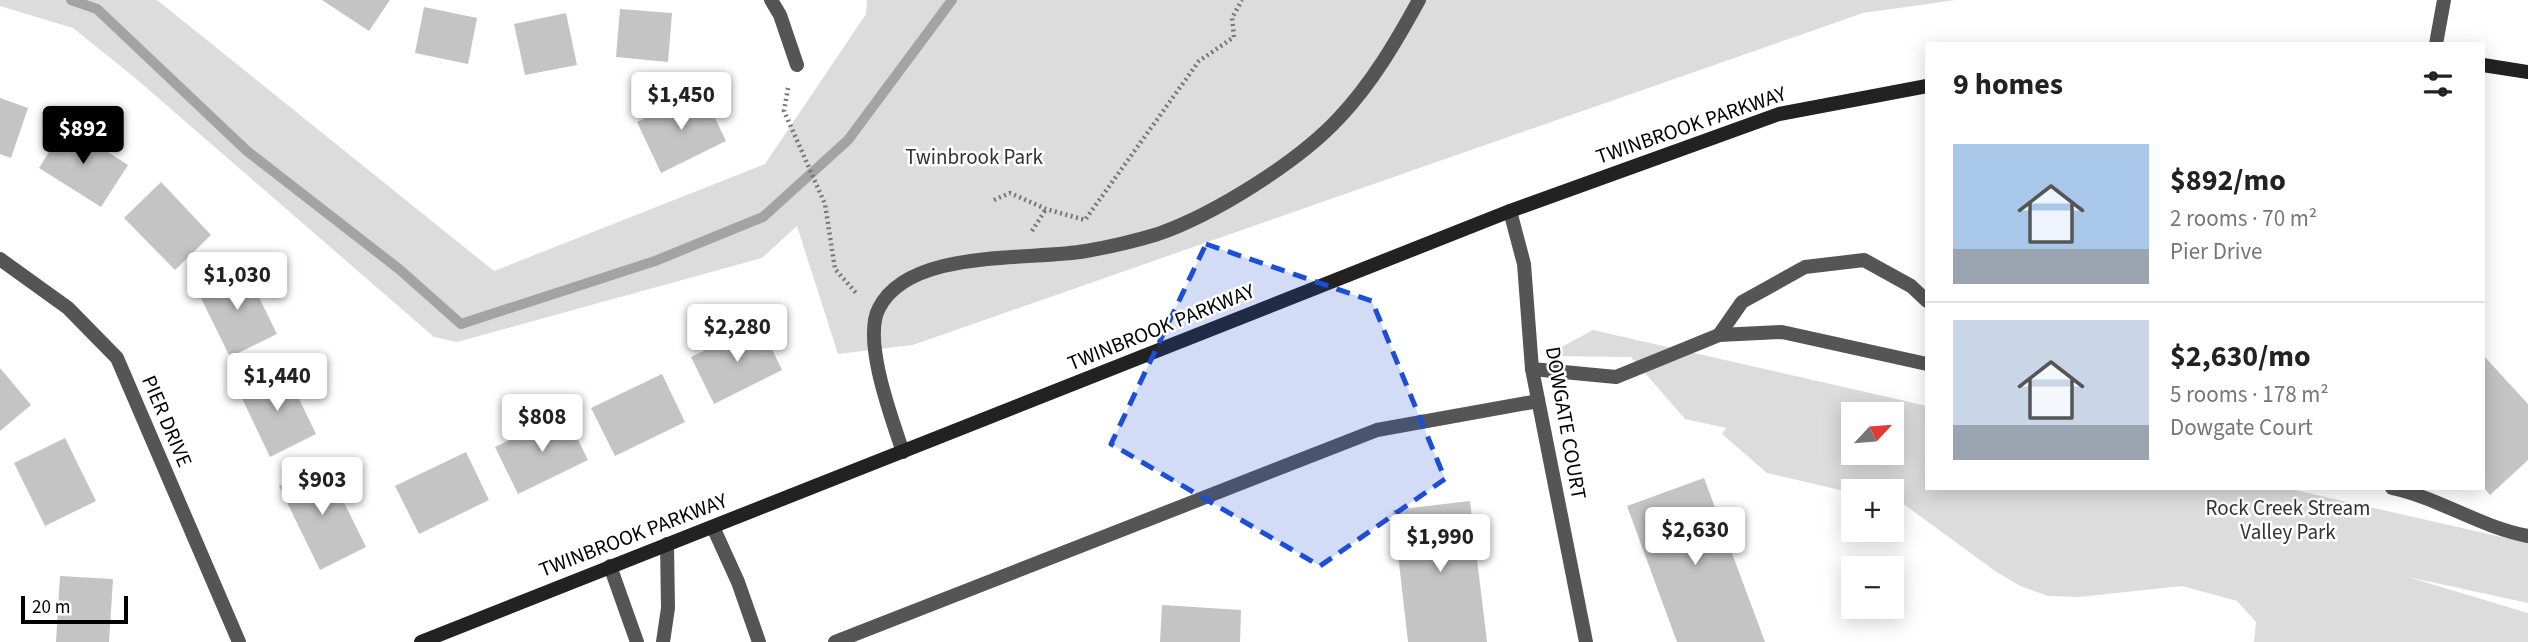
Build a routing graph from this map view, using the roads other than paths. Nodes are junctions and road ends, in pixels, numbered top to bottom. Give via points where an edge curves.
1 (771, 0) edge
2 (1419, 0) edge
3 (2444, 0) edge
4 (2436, 42) edge
5 (797, 65) road end
6 (2485, 65) edge
7 (2528, 72) edge
8 (1925, 86) edge
9 (1510, 211) junction
10 (0, 259) edge
11 (1925, 299) edge
12 (1719, 335) junction
13 (1925, 364) edge
14 (1532, 369) junction
15 (1538, 401) junction
16 (903, 452) junction
17 (2407, 490) edge
18 (713, 527) junction
19 (2528, 536) edge
20 (667, 544) junction
21 (610, 566) junction
22 (239, 642) edge
23 (421, 642) edge
24 (638, 642) edge
25 (663, 642) edge
26 (759, 642) edge
27 (835, 642) edge
28 (1587, 642) edge

1 - 5 street
2 - 16 street via 1389,55 1339,119 1281,166 1219,206 1158,234 1085,251 960,263 901,282 879,308 875,330
3 - 4 street
6 - 7 main road
8 - 9 main road, TWINBROOK PARKWAY via 1779,114
9 - 14 street, DOWGATE COURT via 1524,264
9 - 16 main road, TWINBROOK PARKWAY
10 - 22 street, PIER DRIVE via 68,308 117,358
11 - 12 street via 1864,260 1805,267 1742,302
12 - 13 street via 1782,332
12 - 14 street via 1616,377
14 - 15 street, DOWGATE COURT
15 - 27 street via 1377,430
15 - 28 street, DOWGATE COURT
16 - 18 main road, TWINBROOK PARKWAY
17 - 19 street via 2502,531
18 - 20 main road, TWINBROOK PARKWAY
18 - 26 street
20 - 21 main road, TWINBROOK PARKWAY
20 - 25 street via 668,608
21 - 23 main road, TWINBROOK PARKWAY
21 - 24 street

